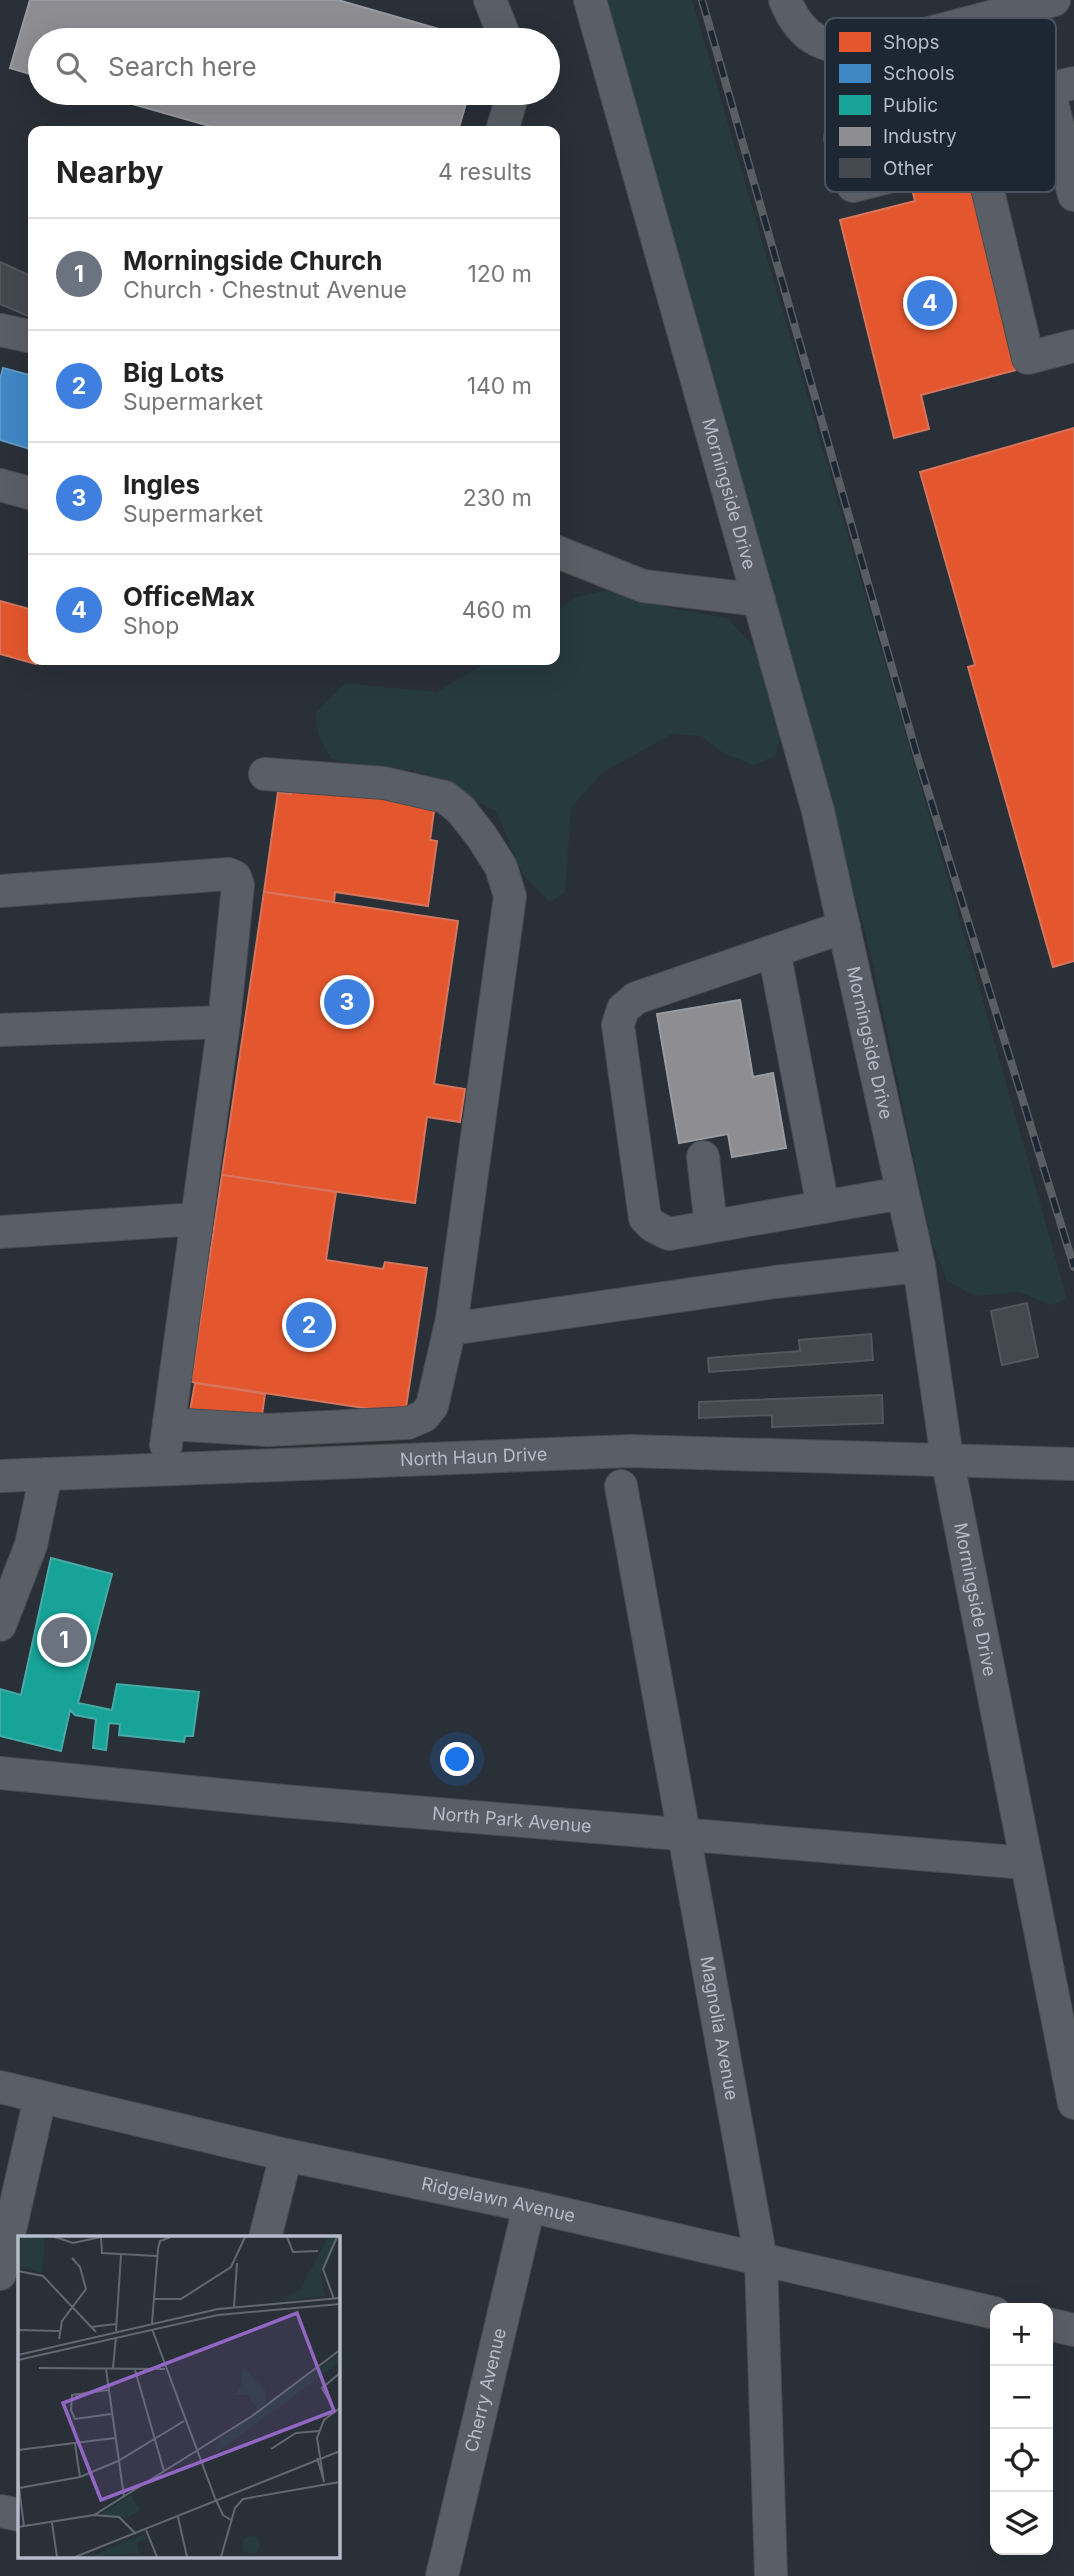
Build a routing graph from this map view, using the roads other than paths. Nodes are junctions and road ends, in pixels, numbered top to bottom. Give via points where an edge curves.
1 (490, 0) edge
2 (590, 0) edge
3 (785, 0) edge
4 (1054, 0) edge
5 (986, 18) edge
6 (501, 28) edge
7 (825, 43) edge
8 (1061, 86) edge
9 (510, 105) edge
10 (503, 126) edge
11 (1059, 133) junction
12 (1056, 134) edge
13 (988, 192) edge
14 (1074, 195) edge
15 (0, 330) edge
16 (28, 336) edge
17 (1074, 346) edge
18 (0, 485) edge
19 (28, 493) edge
20 (560, 553) edge
21 (759, 600) junction
22 (265, 775) dead end
23 (0, 891) edge
24 (844, 927) junction
25 (774, 951) junction
26 (224, 1022) junction
27 (0, 1030) edge
28 (703, 1157) dead end
29 (902, 1193) junction
30 (823, 1207) junction
31 (197, 1219) junction
32 (711, 1226) junction
33 (0, 1232) edge
34 (919, 1266) junction
35 (450, 1329) junction
36 (169, 1424) junction
37 (947, 1458) junction
38 (1074, 1464) edge
39 (163, 1470) junction
40 (46, 1475) junction
41 (0, 1476) edge
42 (621, 1486) dead end
43 (0, 1625) edge
44 (0, 1773) edge
45 (686, 1836) junction
46 (1026, 1863) junction
47 (0, 2087) edge
48 (40, 2098) junction
49 (1074, 2103) edge
50 (286, 2155) junction
51 (529, 2206) junction
52 (266, 2236) edge
53 (761, 2260) junction
54 (0, 2274) edge
55 (990, 2312) edge
56 (1053, 2325) edge
57 (1074, 2330) edge
58 (0, 2511) edge
59 (18, 2515) edge
60 (442, 2576) edge
61 (771, 2576) edge

1 - 6 street
2 - 21 street, Morningside Drive
3 - 7 street via 799,28
4 - 5 street
8 - 11 street
9 - 10 street
11 - 12 street
11 - 14 street
13 - 17 street via 1028,358
15 - 16 street
18 - 19 street
20 - 21 street via 643,586
21 - 24 street, Morningside Drive via 818,811
22 - 35 street via 384,783 445,797 461,810 501,867 510,896
23 - 26 street via 235,877
24 - 25 street
24 - 29 street, Morningside Drive
25 - 30 street
25 - 32 street via 636,999 623,1009 618,1025 645,1218 669,1234
26 - 27 street
26 - 31 street
28 - 32 street
29 - 30 street
29 - 34 street, Morningside Drive
30 - 32 street
31 - 33 street
31 - 36 street
34 - 35 street
34 - 37 street, Morningside Drive
35 - 36 street via 432,1406 424,1416 408,1423 268,1430
36 - 39 street
37 - 38 street, North Haun Drive
37 - 39 street, North Haun Drive via 630,1451
37 - 46 street, Morningside Drive
39 - 40 street, North Haun Drive
40 - 41 street, North Haun Drive
40 - 43 street via 31,1545
42 - 45 street, Magnolia Avenue
44 - 45 street, North Park Avenue
45 - 46 street, North Park Avenue
45 - 53 street, Magnolia Avenue
46 - 49 street, Morningside Drive
47 - 48 street, Ridgelawn Avenue
48 - 50 street, Ridgelawn Avenue
48 - 54 street
50 - 51 street, Ridgelawn Avenue
50 - 52 street
51 - 53 street, Ridgelawn Avenue
51 - 60 street, Cherry Avenue
53 - 55 street, Ridgelawn Avenue
53 - 61 street, Magnolia Avenue
56 - 57 street
58 - 59 street

